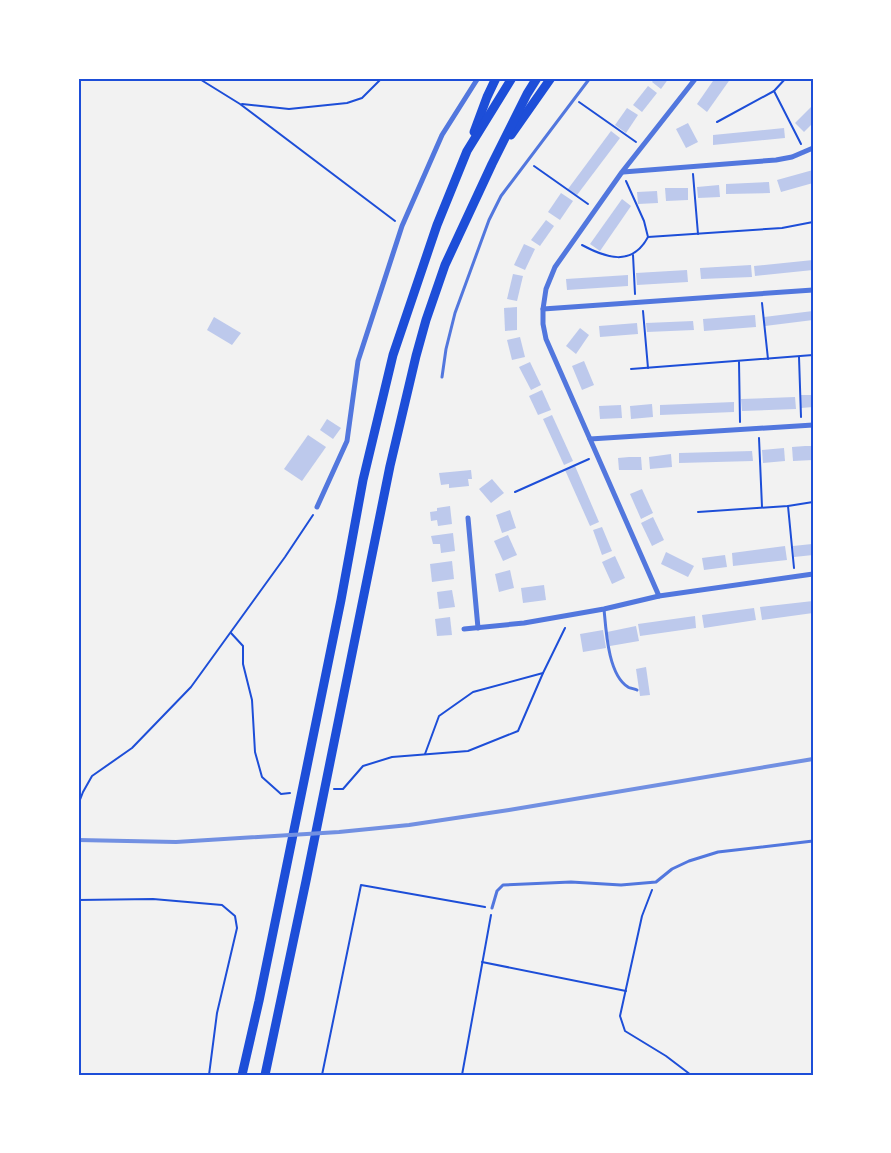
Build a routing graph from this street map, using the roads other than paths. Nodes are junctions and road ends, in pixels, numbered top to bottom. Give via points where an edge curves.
1 (478, 78) edge
2 (496, 78) edge
3 (512, 78) edge
4 (537, 78) edge
5 (551, 78) edge
6 (590, 78) edge
7 (696, 78) edge
8 (813, 148) edge
9 (466, 151) junction
10 (492, 164) junction
11 (622, 172) junction
12 (813, 290) edge
13 (543, 309) junction
14 (442, 377) dead end
15 (813, 425) edge
16 (590, 439) junction
17 (317, 507) road end
18 (468, 518) dead end
19 (813, 574) edge
20 (659, 596) junction
21 (604, 609) junction
22 (478, 628) junction
23 (464, 629) dead end
24 (637, 690) dead end
25 (813, 841) edge
26 (492, 909) road end
27 (242, 1075) edge
28 (265, 1075) edge

1 - 17 street via 442,135 402,226 358,361 347,441
2 - 9 highway
3 - 9 highway
4 - 10 highway
5 - 10 highway
6 - 14 lane via 501,196 489,220 455,313
7 - 11 street
8 - 11 street via 776,160
9 - 27 highway via 393,355 363,480
10 - 28 highway via 445,265 416,356
11 - 13 street via 555,267
12 - 13 street
13 - 16 street via 546,339
15 - 16 street
16 - 20 street
18 - 22 street
19 - 20 street
20 - 21 street
21 - 22 street
21 - 24 lane via 615,672 628,687
22 - 23 street
25 - 26 lane via 718,852 672,869 656,882 503,885

